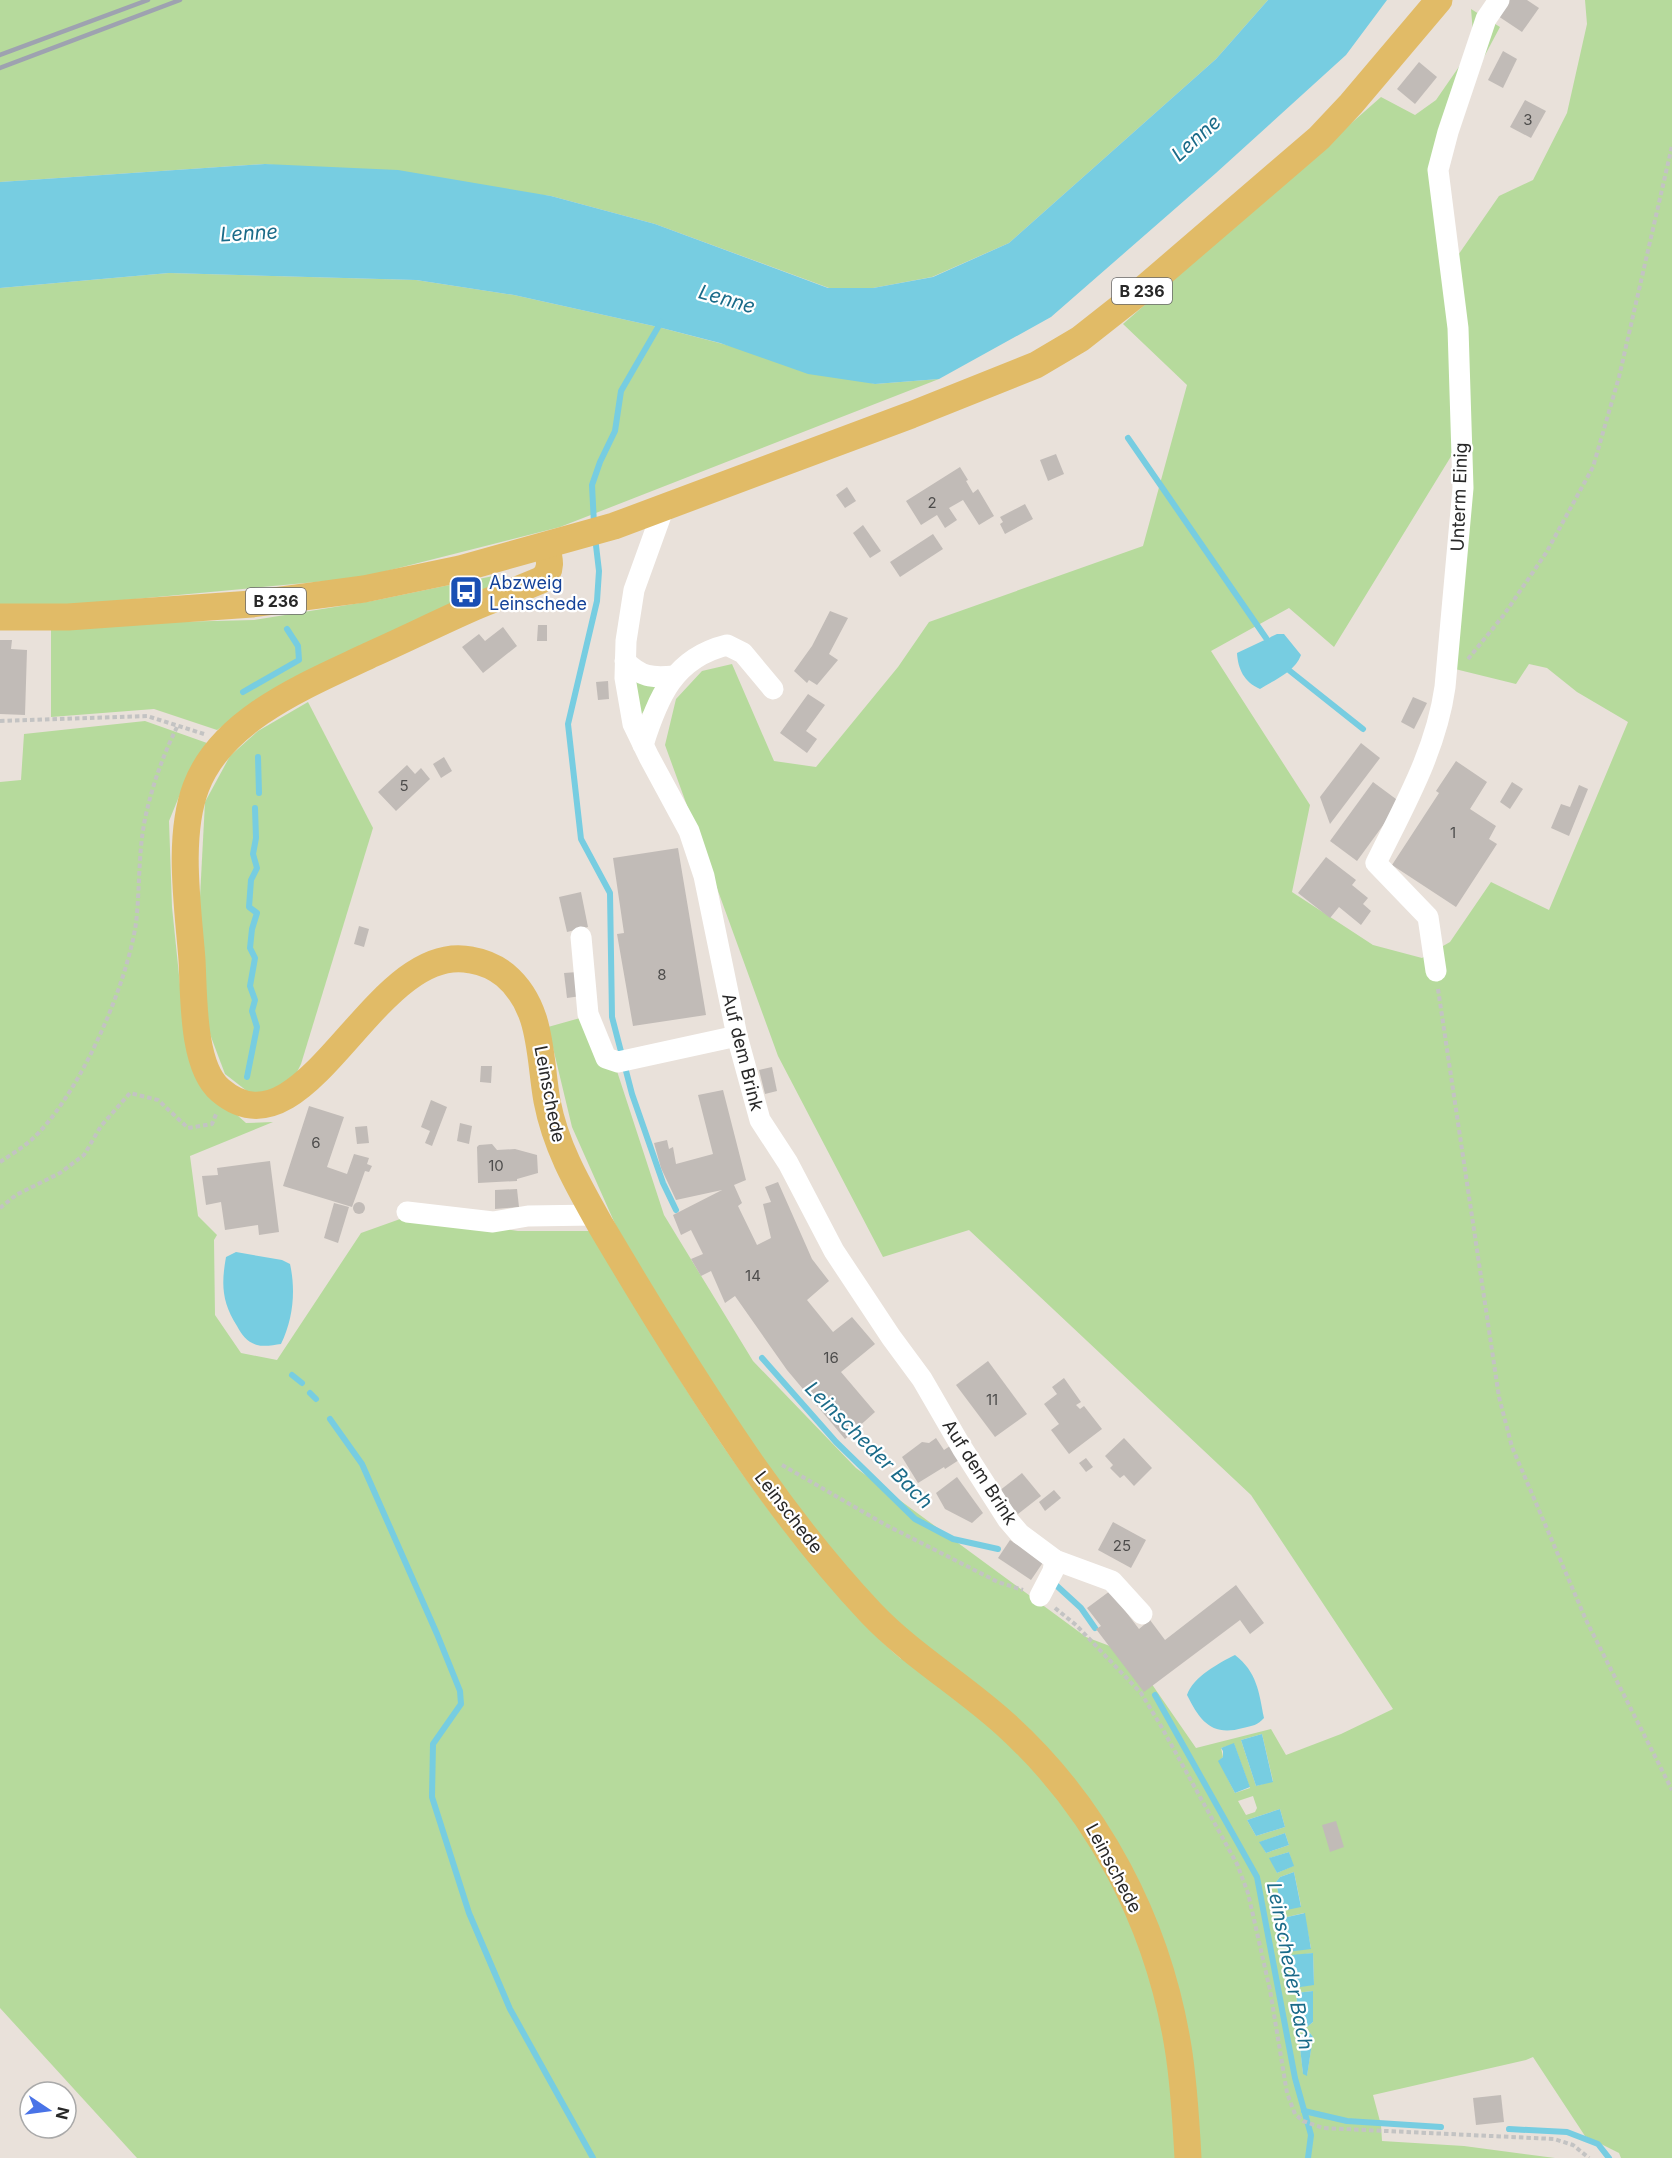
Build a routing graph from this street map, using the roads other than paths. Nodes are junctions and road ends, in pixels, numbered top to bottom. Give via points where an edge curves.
1 (1439, 0) edge
2 (1499, 0) edge
3 (664, 507) junction
4 (546, 546) junction
5 (0, 616) edge
6 (625, 661) junction
7 (674, 676) junction
8 (773, 689) dead end
9 (643, 745) junction
10 (581, 937) dead end
11 (1436, 971) road end
12 (737, 1036) junction
13 (407, 1212) dead end
14 (595, 1215) junction
15 (1055, 1560) junction
16 (1040, 1596) road end
17 (1142, 1614) dead end
18 (1188, 2158) edge

1 - 3 main road, B 236 via 1319,138 1080,339 1026,369
2 - 11 street, Unterm Einig via 1486,19 1438,170 1458,328 1463,488 1446,687 1424,767 1376,864 1428,917
3 - 4 main road, B 236
3 - 6 street, Auf dem Brink via 634,590
4 - 5 main road, B 236 via 364,589 252,604 68,617
4 - 14 main road, Leinschede via 550,567 541,580 458,614 282,699 223,744 206,766 193,795 186,837 195,1013 207,1075 213,1083 235,1100 267,1104 287,1098 317,1072 394,989 416,971 453,958 495,968 524,997 532,1014 556,1139
6 - 7 street via 644,675
6 - 9 street, Auf dem Brink via 633,724
7 - 8 street via 693,658 727,645 743,653
7 - 9 street via 659,701
9 - 12 street, Auf dem Brink via 689,831 704,876
10 - 12 street via 588,1014 606,1058 624,1060
12 - 15 street, Auf dem Brink via 760,1120 788,1163 834,1251 922,1378 1008,1520
13 - 14 street via 493,1222 528,1216
14 - 18 main road, Leinschede via 742,1450 811,1542 873,1615 1002,1721 1044,1761 1099,1832 1140,1914 1161,1974 1178,2044
15 - 16 street
15 - 17 street, Auf dem Brink via 1112,1581

